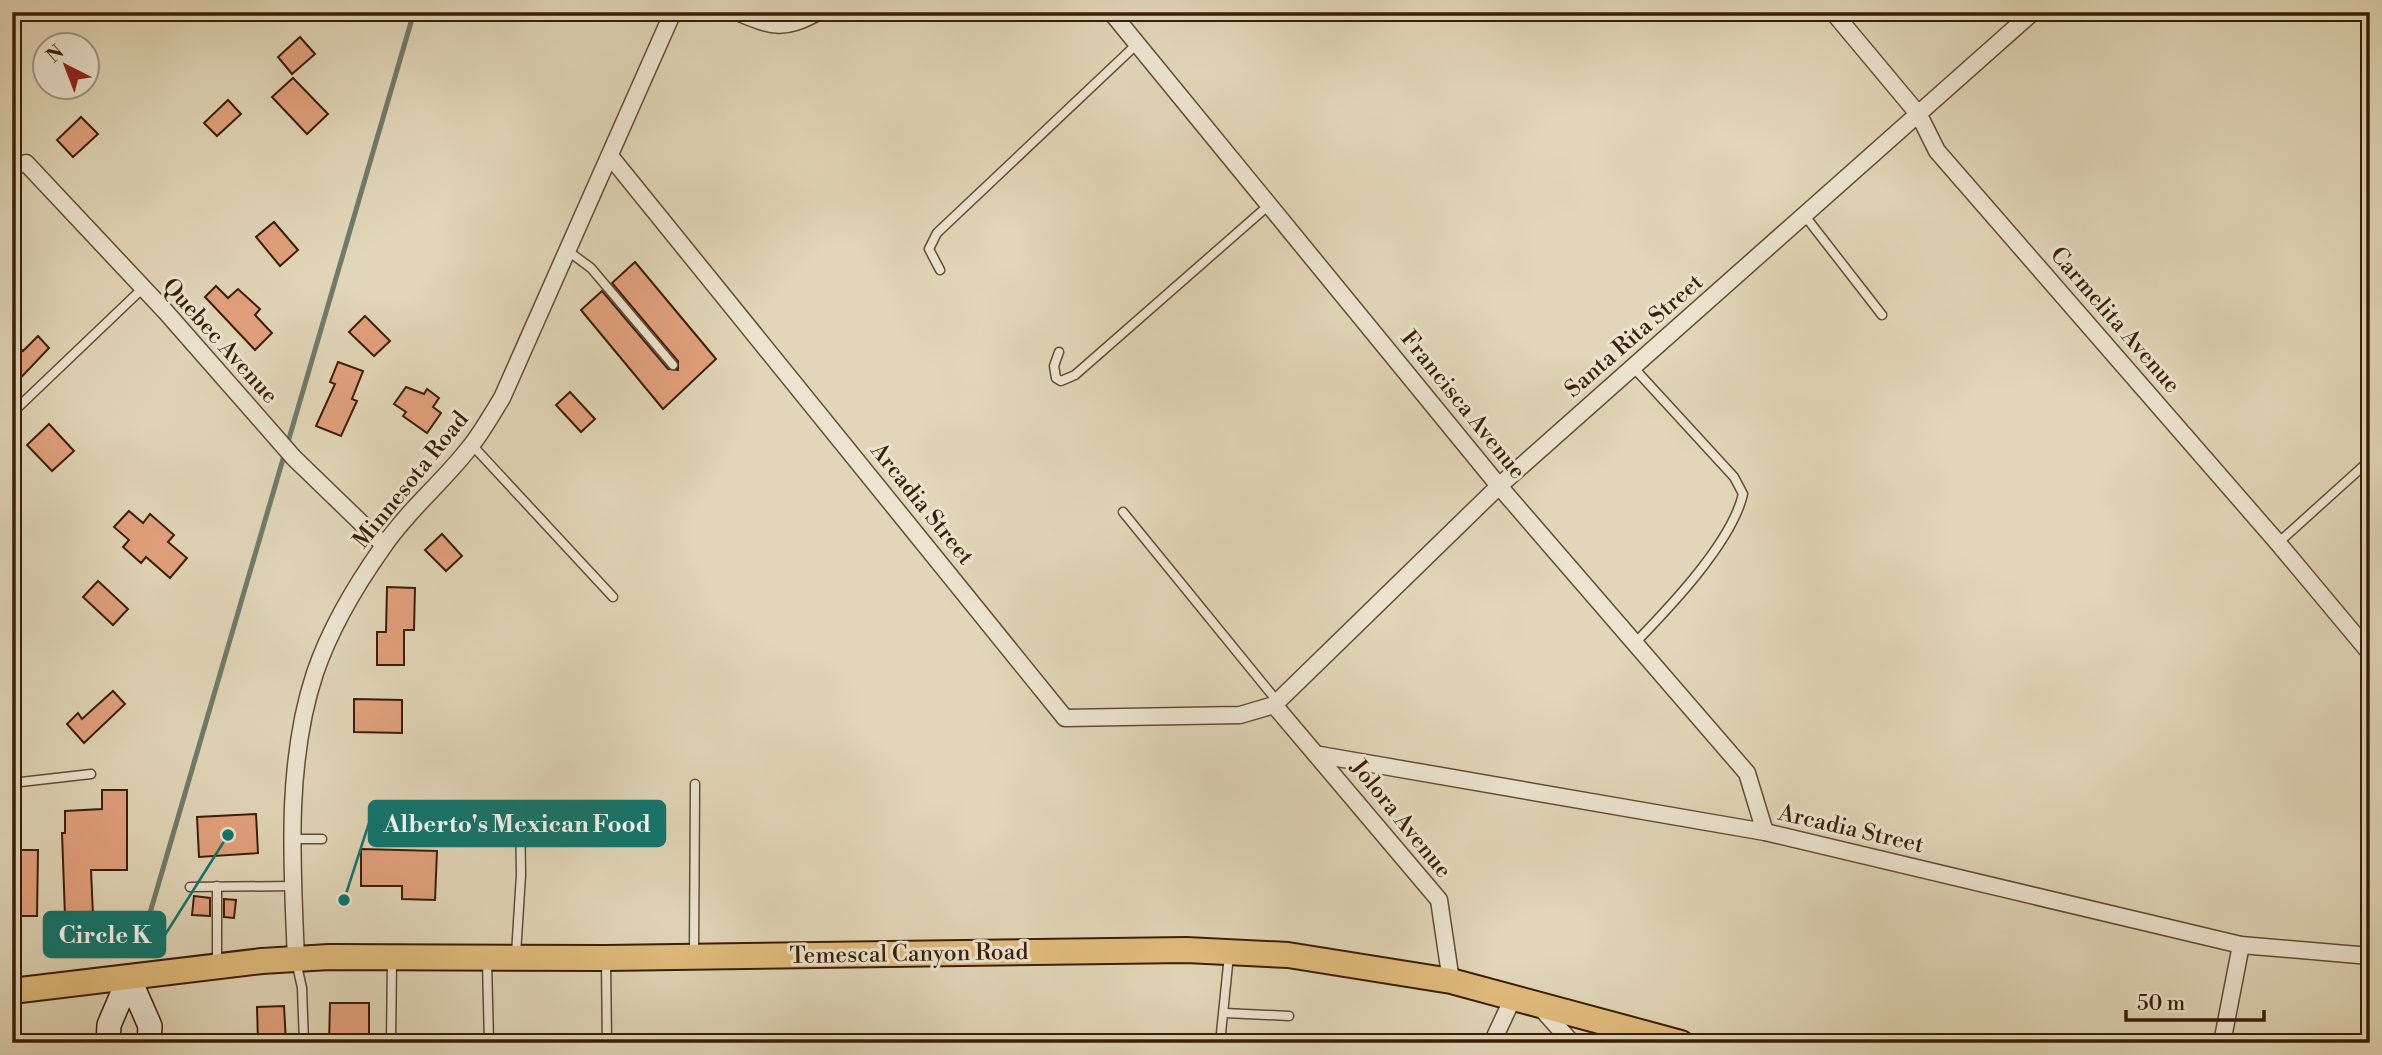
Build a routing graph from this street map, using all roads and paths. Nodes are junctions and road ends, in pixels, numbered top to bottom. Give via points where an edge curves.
1 (673, 12) edge
2 (737, 12) edge
3 (818, 12) edge
4 (1111, 12) edge
5 (1833, 12) edge
6 (2033, 12) edge
7 (1137, 44) junction
8 (1919, 115) junction
9 (610, 156) junction
10 (26, 163) joint
11 (12, 176) edge
12 (1269, 205) junction
13 (1805, 216) junction
14 (568, 251) junction
15 (940, 270) dead end
16 (143, 288) junction
17 (1882, 315) dead end
18 (1059, 352) dead end
19 (673, 365) dead end
20 (1633, 367) junction
21 (12, 413) edge
22 (472, 444) junction
23 (2370, 460) edge
24 (1499, 486) junction
25 (1123, 512) dead end
26 (2278, 543) junction
27 (384, 545) junction
28 (613, 597) dead end
29 (1634, 643) junction
30 (2370, 653) edge
31 (1276, 703) junction
32 (1320, 755) junction
33 (91, 774) dead end
34 (12, 783) edge
35 (695, 784) dead end
36 (520, 807) dead end
37 (1765, 832) junction
38 (294, 839) junction
39 (322, 839) dead end
40 (217, 886) junction
41 (295, 886) junction
42 (190, 887) dead end
43 (2241, 945) junction
44 (1230, 952) junction
45 (2370, 956) edge
46 (516, 957) junction
47 (694, 957) junction
48 (296, 958) junction
49 (486, 958) junction
50 (606, 958) junction
51 (391, 959) junction
52 (217, 967) junction
53 (129, 978) junction
54 (1451, 981) junction
55 (12, 991) edge
56 (1512, 1000) junction
57 (1541, 1008) junction
58 (1225, 1013) junction
59 (1289, 1016) dead end
60 (108, 1043) edge
61 (149, 1043) edge
62 (304, 1043) edge
63 (391, 1043) edge
64 (489, 1043) edge
65 (607, 1043) edge
66 (1220, 1043) edge
67 (1492, 1043) edge
68 (1572, 1043) edge
69 (1681, 1043) edge
70 (2222, 1043) edge

1 - 9 street, Minnesota Road
2 - 3 street via 766,24 792,26
4 - 7 street, Francisca Avenue
5 - 8 street, Carmelita Avenue
6 - 8 street, Santa Rita Street
7 - 12 street, Francisca Avenue
7 - 15 lane via 937,233 929,249
8 - 13 street, Santa Rita Street
8 - 26 street, Carmelita Avenue via 1937,151
9 - 14 street, Minnesota Road
9 - 31 street, Arcadia Street via 1065,718 1240,715
10 - 11 lane
10 - 16 street, Quebec Avenue
12 - 18 lane via 1075,375 1061,381 1054,366
12 - 24 street, Francisca Avenue
13 - 17 lane
13 - 20 street, Santa Rita Street
14 - 19 lane via 591,268
14 - 22 street, Minnesota Road via 502,398
16 - 21 lane
16 - 27 street, Quebec Avenue via 294,458
20 - 24 street, Santa Rita Street
20 - 29 lane via 1734,477 1742,494 1729,529 1676,599
22 - 27 street, Minnesota Road
22 - 28 lane
23 - 26 lane
24 - 29 street, Francisca Avenue
24 - 31 street, Santa Rita Street
25 - 31 lane
26 - 30 street, Carmelita Avenue
27 - 38 street, Minnesota Road via 346,605 315,673 294,780
29 - 37 street, Francisca Avenue via 1747,773
31 - 32 street, Jolora Avenue
32 - 37 street, Arcadia Street
32 - 54 street, Jolora Avenue via 1439,900
33 - 34 lane
35 - 47 lane
36 - 46 lane
37 - 43 street, Arcadia Street
38 - 39 lane
38 - 41 street, Minnesota Road
40 - 41 lane
40 - 42 lane
40 - 52 lane
41 - 48 street, Minnesota Road
43 - 45 street, Arcadia Street
43 - 70 street
44 - 47 main road, Temescal Canyon Road
44 - 54 main road, Temescal Canyon Road via 1366,965
44 - 58 lane
46 - 49 main road, Temescal Canyon Road
46 - 50 main road, Temescal Canyon Road
47 - 50 main road, Temescal Canyon Road
48 - 51 main road, Temescal Canyon Road
48 - 52 main road, Temescal Canyon Road
48 - 62 lane
49 - 51 main road, Temescal Canyon Road
49 - 64 lane
50 - 65 lane
51 - 63 lane
52 - 53 main road, Temescal Canyon Road
53 - 55 main road, Temescal Canyon Road
53 - 60 main road via 109,1025
53 - 61 main road via 150,1026
54 - 56 main road, Temescal Canyon Road
56 - 57 main road, Temescal Canyon Road
56 - 67 street
57 - 68 street
57 - 69 main road, Temescal Canyon Road
58 - 59 lane
58 - 66 lane

